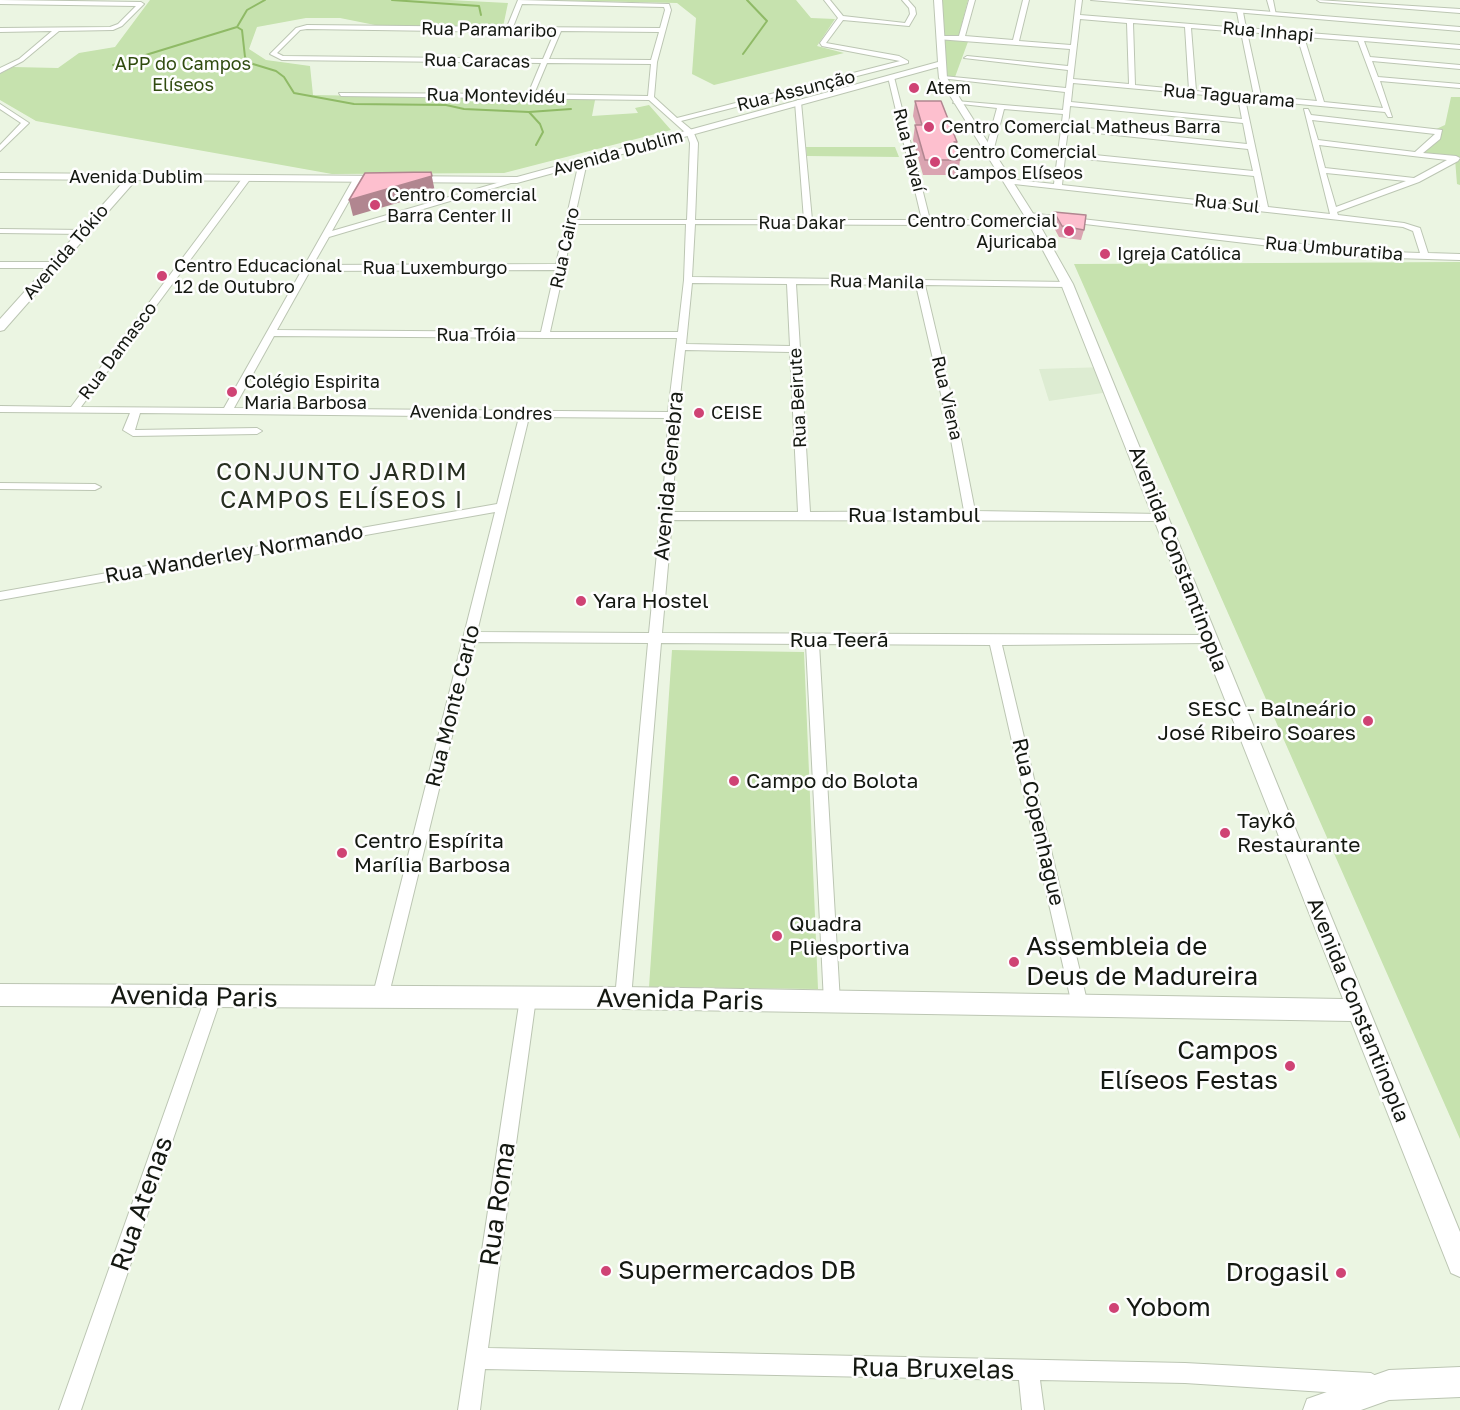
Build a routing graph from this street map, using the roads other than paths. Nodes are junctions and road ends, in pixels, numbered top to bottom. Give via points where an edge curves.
1 (827, 0) edge
2 (905, 0) edge
3 (938, 0) edge
4 (972, 0) edge
5 (1026, 0) edge
6 (1079, 0) edge
7 (1095, 0) edge
8 (1270, 0) edge
9 (1320, 0) edge
10 (100, 1) edge
11 (520, 1) edge
12 (1355, 1) edge
13 (0, 2) edge
14 (1142, 2) edge
15 (1460, 11) edge
16 (1240, 12) junction
17 (1274, 14) junction
18 (1077, 17) junction
19 (841, 18) junction
20 (1130, 21) junction
21 (1188, 26) junction
22 (315, 27) joint
23 (1460, 28) edge
24 (0, 30) edge
25 (57, 30) junction
26 (509, 30) junction
27 (558, 30) junction
28 (662, 30) junction
29 (1243, 30) junction
30 (1300, 34) junction
31 (962, 35) junction
32 (939, 38) junction
33 (1360, 39) junction
34 (972, 40) junction
35 (1015, 43) junction
36 (1073, 47) junction
37 (1460, 47) edge
38 (968, 58) junction
39 (1369, 58) junction
40 (544, 62) junction
41 (654, 62) junction
42 (1460, 67) edge
43 (1071, 68) junction
44 (0, 71) edge
45 (947, 74) junction
46 (891, 77) junction
47 (1376, 79) junction
48 (1069, 81) junction
49 (978, 82) junction
50 (1460, 86) edge
51 (1132, 87) junction
52 (1068, 90) junction
53 (1194, 93) junction
54 (341, 94) dead end
55 (530, 97) junction
56 (1241, 97) junction
57 (651, 98) junction
58 (1258, 98) junction
59 (798, 102) junction
60 (1304, 102) junction
61 (956, 103) junction
62 (975, 104) junction
63 (1321, 104) junction
64 (0, 106) edge
65 (1001, 106) junction
66 (1067, 108) junction
67 (1388, 110) junction
68 (1308, 117) junction
69 (677, 120) junction
70 (1246, 121) junction
71 (1395, 125) junction
72 (1065, 128) junction
73 (690, 134) junction
74 (1316, 142) junction
75 (1251, 147) junction
76 (0, 148) edge
77 (989, 152) junction
78 (1418, 153) junction
79 (1062, 154) junction
80 (1458, 156) edge
81 (583, 162) junction
82 (1323, 170) junction
83 (1257, 174) junction
84 (0, 177) edge
85 (132, 178) junction
86 (247, 178) junction
87 (358, 178) junction
88 (517, 180) junction
89 (1416, 180) junction
90 (1008, 181) junction
91 (1058, 186) junction
92 (1264, 207) junction
93 (1333, 213) junction
94 (1031, 219) junction
95 (572, 222) junction
96 (690, 222) junction
97 (808, 222) junction
98 (927, 224) junction
99 (0, 231) edge
100 (84, 232) junction
101 (324, 236) junction
102 (1425, 256) junction
103 (1460, 256) edge
104 (0, 265) edge
105 (54, 265) junction
106 (562, 267) junction
107 (307, 268) junction
108 (687, 280) junction
109 (791, 280) junction
110 (920, 282) junction
111 (1067, 284) junction
112 (0, 327) edge
113 (271, 333) junction
114 (546, 335) junction
115 (681, 335) junction
116 (680, 347) junction
117 (795, 349) junction
118 (0, 409) edge
119 (74, 409) junction
120 (136, 411) junction
121 (227, 411) junction
122 (525, 414) junction
123 (673, 415) junction
124 (257, 431) dead end
125 (0, 486) edge
126 (95, 487) dead end
127 (503, 507) junction
128 (804, 515) junction
129 (970, 515) junction
130 (667, 516) junction
131 (1162, 518) junction
132 (0, 596) edge
133 (470, 637) junction
134 (1208, 638) junction
135 (656, 639) junction
136 (812, 640) junction
137 (995, 640) junction
138 (0, 995) edge
139 (213, 998) junction
140 (380, 998) junction
141 (528, 998) junction
142 (623, 998) junction
143 (832, 1002) junction
144 (1080, 1005) junction
145 (1359, 1010) junction
146 (1460, 1264) edge
147 (476, 1358) junction
148 (1028, 1371) junction
149 (1389, 1385) junction
150 (1457, 1386) edge
151 (70, 1410) edge
152 (469, 1410) edge
153 (1034, 1410) edge
154 (1318, 1410) edge

1 - 19 street
2 - 19 street via 912,8 909,23 894,25
3 - 32 street, Avenida Constantinopla
4 - 31 street
5 - 35 street
6 - 18 street
7 - 14 street
8 - 17 street
9 - 12 street
10 - 13 street
10 - 25 street via 141,4 111,29
11 - 26 street
11 - 28 street via 663,4 668,10
12 - 15 street
14 - 16 street
16 - 17 street
16 - 29 street
17 - 23 street
18 - 20 street, Rua Inhapi
18 - 36 street
19 - 69 street, Rua Assunção via 823,43 906,62
20 - 21 street, Rua Inhapi
20 - 51 street
21 - 29 street, Rua Inhapi
21 - 53 street
22 - 26 street, Rua Paramaribo
22 - 40 street, Rua Caracas via 298,29 273,54 282,58
24 - 25 street
25 - 44 street via 21,60
26 - 27 street, Rua Paramaribo
27 - 28 street, Rua Paramaribo
27 - 40 street
28 - 41 street
29 - 30 street, Rua Inhapi
29 - 58 street
30 - 33 street, Rua Inhapi
30 - 63 street
31 - 32 street
31 - 34 street
32 - 45 street, Avenida Constantinopla
33 - 37 street, Rua Inhapi
33 - 39 street
34 - 35 street
34 - 38 street
35 - 36 street
36 - 43 street
38 - 43 street
38 - 45 street
39 - 42 street
39 - 47 street
40 - 41 street, Rua Caracas
40 - 55 street
41 - 57 street
43 - 48 street
45 - 46 street, Avenida Dublim
45 - 49 street
45 - 61 street, Avenida Constantinopla
46 - 59 street, Avenida Dublim
46 - 98 street, Rua Havaí
47 - 50 street
47 - 67 street
48 - 51 street, Rua Taguarama
48 - 52 street
49 - 52 street
49 - 62 street
51 - 53 street, Rua Taguarama
52 - 66 street
53 - 56 street, Rua Taguarama
54 - 55 street, Rua Montevidéu
55 - 57 street, Rua Montevidéu
56 - 58 street, Rua Taguarama
56 - 70 street
57 - 69 street
58 - 60 street, Rua Taguarama
59 - 73 street, Avenida Dublim
59 - 97 street
60 - 63 street, Rua Taguarama
60 - 68 street
61 - 62 street
61 - 77 street, Avenida Constantinopla
62 - 65 street
63 - 67 street, Rua Taguarama
64 - 76 street via 25,123
65 - 66 street
65 - 77 street
66 - 70 street
66 - 72 street
67 - 71 street
68 - 71 street
68 - 74 street
69 - 73 street
70 - 75 street
71 - 78 street via 1439,132
72 - 75 street
72 - 79 street
73 - 81 street, Avenida Dublim
73 - 96 street, Avenida Genebra via 694,143
74 - 78 street
74 - 82 street
75 - 83 street
77 - 90 street, Avenida Constantinopla
78 - 80 street
79 - 83 street
79 - 91 street
80 - 89 street, Rua Sul
81 - 88 street, Avenida Dublim
81 - 95 street, Rua Cairo
82 - 89 street
82 - 93 street
83 - 92 street
84 - 85 street, Avenida Dublim
85 - 86 street, Avenida Dublim
85 - 100 street, Avenida Tókio
86 - 87 street, Avenida Dublim
86 - 119 street, Rua Damasco
87 - 88 street, Avenida Dublim
87 - 101 street
88 - 101 street
89 - 93 street, Rua Sul
90 - 91 street, Rua Sul
90 - 94 street, Avenida Constantinopla
91 - 92 street, Rua Sul
92 - 93 street, Rua Sul
93 - 102 street, Rua Sul via 1411,226 1421,238
94 - 98 street, Rua Dakar
94 - 102 street, Rua Umburatiba via 1363,254
94 - 111 street, Avenida Constantinopla
95 - 96 street, Rua Dakar
95 - 106 street, Rua Cairo
96 - 97 street, Rua Dakar
96 - 108 street, Avenida Genebra
97 - 98 street, Rua Dakar
99 - 100 street
100 - 105 street, Avenida Tókio
101 - 107 street
102 - 103 street, Rua Umburatiba
104 - 105 street
105 - 112 street, Avenida Tókio
106 - 107 street, Rua Luxemburgo
106 - 114 street, Rua Cairo
107 - 113 street
108 - 109 street, Rua Manila
108 - 115 street, Avenida Genebra
109 - 110 street, Rua Manila
109 - 117 street, Rua Beirute
110 - 111 street, Rua Manila
110 - 129 street, Rua Viena
111 - 131 street, Avenida Constantinopla
113 - 114 street, Rua Tróia
113 - 121 street
114 - 115 street, Rua Tróia
115 - 116 street, Avenida Genebra
116 - 117 street
116 - 123 street, Avenida Genebra
117 - 128 street, Rua Beirute
118 - 119 street, Avenida Londres
119 - 120 street, Avenida Londres
120 - 121 street, Avenida Londres
120 - 124 street via 128,430 133,432
121 - 122 street, Avenida Londres
122 - 123 street, Avenida Londres
122 - 127 street, Rua Monte Carlo
123 - 130 street, Avenida Genebra
125 - 126 street
127 - 132 street, Rua Wanderley Normando
127 - 133 street, Rua Monte Carlo
128 - 129 street, Rua Istambul
128 - 130 street, Rua Istambul
129 - 131 street, Rua Istambul
130 - 135 street, Avenida Genebra
131 - 134 street, Avenida Constantinopla
133 - 135 street, Rua Teerã
133 - 140 street, Rua Monte Carlo
134 - 137 street, Rua Teerã
134 - 145 street, Avenida Constantinopla
135 - 136 street, Rua Teerã
135 - 142 street, Avenida Genebra
136 - 137 street, Rua Teerã
136 - 143 street
137 - 144 street, Rua Copenhague
138 - 139 street, Avenida Paris
139 - 140 street, Avenida Paris
139 - 151 street, Rua Atenas
140 - 141 street, Avenida Paris
141 - 142 street, Avenida Paris
141 - 147 street, Rua Roma
142 - 143 street, Avenida Paris
143 - 144 street, Avenida Paris
144 - 145 street, Avenida Paris
145 - 146 street, Avenida Constantinopla
147 - 148 street, Rua Bruxelas
147 - 152 street, Rua Roma
148 - 149 street, Rua Bruxelas via 1185,1373
148 - 153 street
149 - 150 main road
149 - 154 main road

